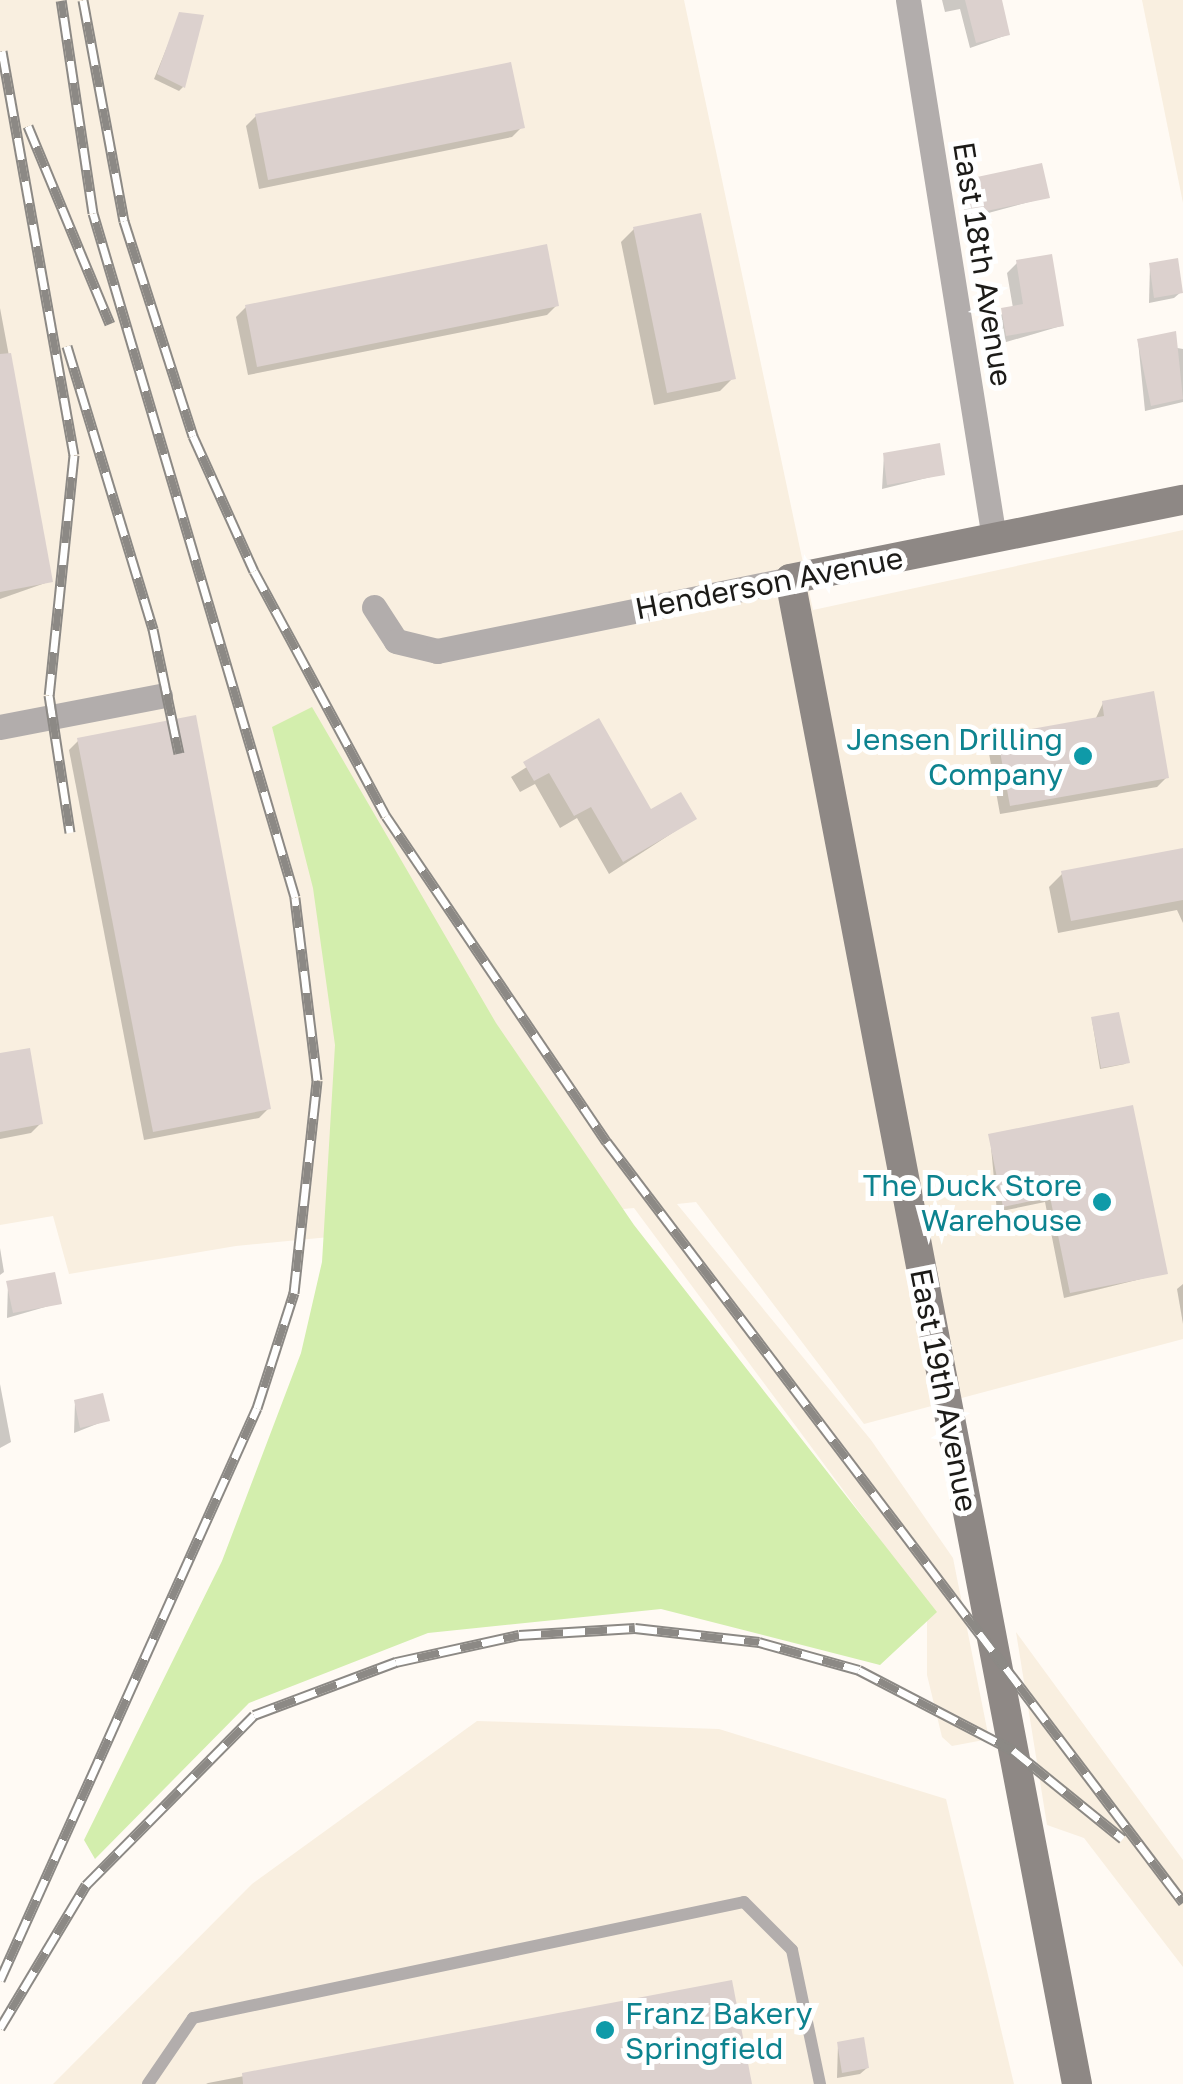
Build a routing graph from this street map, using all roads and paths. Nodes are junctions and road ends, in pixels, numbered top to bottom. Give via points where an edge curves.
1 (908, 0) edge
2 (1183, 500) edge
3 (994, 538) junction
4 (790, 578) junction
5 (374, 607) dead end
6 (160, 696) dead end
7 (0, 727) edge
8 (148, 2084) edge
9 (820, 2084) edge
10 (1077, 2084) edge

1 - 3 street, East 18th Avenue
2 - 3 street, Henderson Avenue
3 - 4 street, Henderson Avenue
4 - 5 street, Henderson Avenue via 437,651 396,642
4 - 10 street, East 19th Avenue
6 - 7 street
8 - 9 lane via 193,2018 744,1902 792,1950

